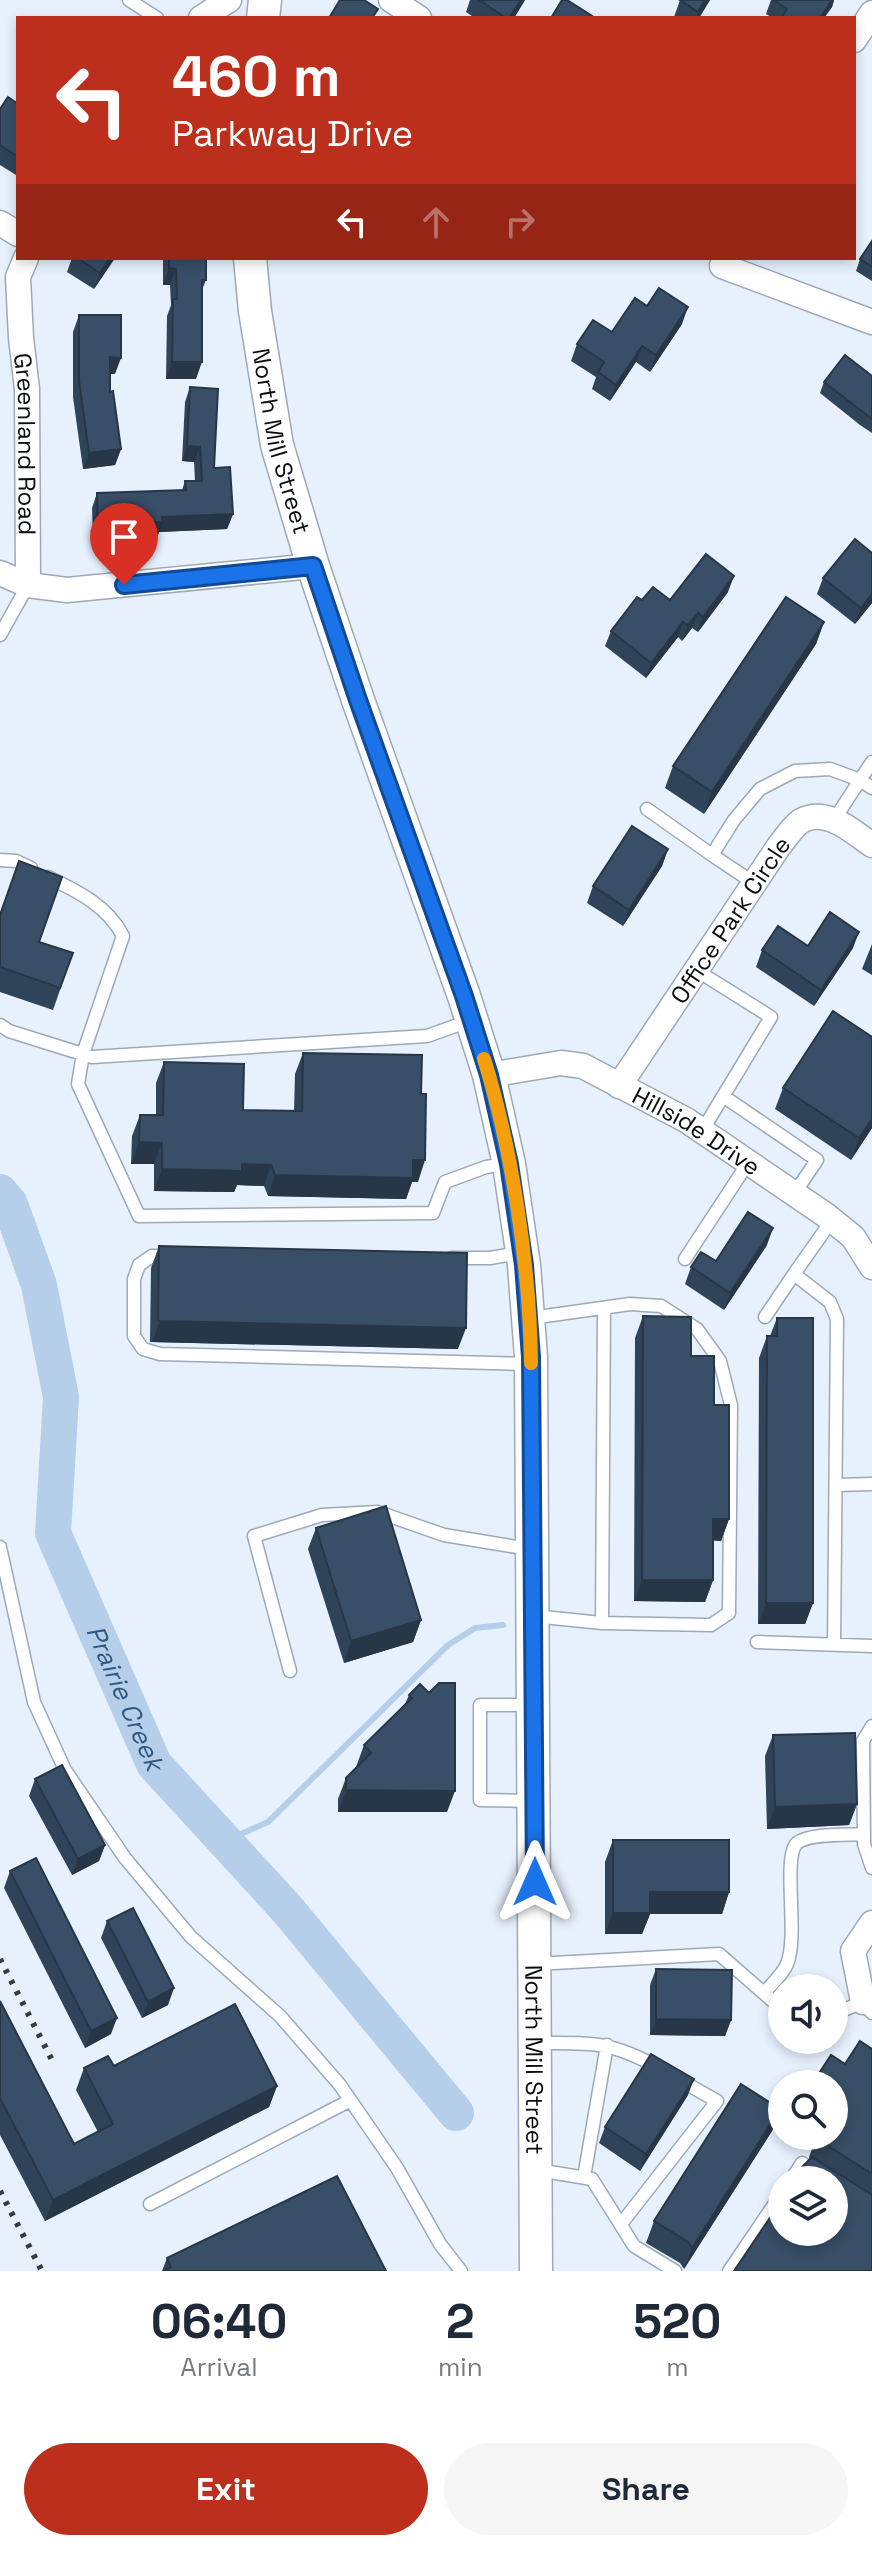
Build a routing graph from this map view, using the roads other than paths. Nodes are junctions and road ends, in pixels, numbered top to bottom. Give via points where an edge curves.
1 (129, 0) edge
2 (229, 0) edge
3 (391, 0) edge
4 (872, 13) edge
5 (154, 16) edge
6 (204, 16) edge
7 (416, 16) edge
8 (856, 37) edge
9 (25, 260) edge
10 (250, 260) edge
11 (730, 265) edge
12 (872, 322) edge
13 (313, 566) junction
14 (0, 573) edge
15 (28, 585) junction
16 (0, 635) edge
17 (872, 762) edge
18 (860, 780) junction
19 (872, 788) edge
20 (647, 809) dead end
21 (834, 820) junction
22 (872, 845) edge
23 (712, 855) junction
24 (0, 860) edge
25 (754, 883) junction
26 (696, 970) junction
27 (472, 1020) junction
28 (0, 1025) edge
29 (83, 1054) junction
30 (489, 1075) junction
31 (619, 1086) junction
32 (723, 1096) junction
33 (702, 1131) junction
34 (748, 1163) junction
35 (509, 1164) junction
36 (794, 1194) junction
37 (832, 1220) junction
38 (522, 1253) junction
39 (182, 1256) edge
40 (444, 1258) edge
41 (685, 1259) dead end
42 (872, 1267) edge
43 (794, 1274) junction
44 (604, 1308) junction
45 (765, 1317) dead end
46 (528, 1319) junction
47 (531, 1364) junction
48 (872, 1484) edge
49 (836, 1485) junction
50 (0, 1547) edge
51 (533, 1549) junction
52 (533, 1616) junction
53 (602, 1623) junction
54 (757, 1642) dead end
55 (834, 1645) junction
56 (872, 1646) edge
57 (290, 1671) dead end
58 (534, 1705) junction
59 (872, 1726) edge
60 (535, 1801) junction
61 (864, 1834) junction
62 (872, 1868) edge
63 (872, 1923) edge
64 (535, 1964) junction
65 (864, 1971) edge
66 (764, 1993) junction
67 (768, 1997) edge
68 (868, 2007) edge
69 (848, 2011) edge
70 (535, 2043) junction
71 (607, 2045) junction
72 (349, 2101) junction
73 (536, 2169) junction
74 (584, 2177) junction
75 (150, 2204) dead end
76 (768, 2214) edge
77 (621, 2224) junction
78 (461, 2271) edge
79 (536, 2271) edge
80 (675, 2271) edge
81 (729, 2271) edge

1 - 5 lane
2 - 6 street
3 - 7 street
4 - 8 street
9 - 15 street, Greenland Road via 18,277 27,389
10 - 13 main road, North Mill Street via 277,445
11 - 12 street
13 - 15 street via 67,590
13 - 27 main road, North Mill Street
14 - 15 street
15 - 16 lane
17 - 18 lane
18 - 19 lane
18 - 21 lane
18 - 23 lane via 830,769 795,771 771,783 734,820
20 - 23 lane
21 - 22 street
21 - 25 street, Office Park Circle via 824,816 801,821
23 - 25 lane
24 - 29 lane via 16,861 78,891 115,920 123,936
25 - 26 street, Office Park Circle
26 - 31 street, Office Park Circle
26 - 32 lane via 771,1017
27 - 29 lane via 427,1036
27 - 30 main road, North Mill Street
28 - 29 lane
29 - 35 lane via 78,1084 139,1216 433,1213 445,1182
30 - 31 street, Hillside Drive via 561,1063 583,1066
30 - 35 main road, North Mill Street
31 - 33 street, Hillside Drive
32 - 33 lane
32 - 36 lane via 817,1160
33 - 34 street, Hillside Drive
34 - 36 street, Hillside Drive
34 - 41 lane
35 - 38 main road, North Mill Street
36 - 37 street, Hillside Drive
37 - 42 street, Hillside Drive via 853,1237
37 - 43 lane
38 - 40 lane
38 - 46 main road, North Mill Street
39 - 47 lane via 152,1256 139,1265 134,1279 134,1336 143,1349 160,1354
43 - 45 lane
43 - 49 lane via 830,1302 837,1319
44 - 46 lane
44 - 53 lane
44 - 53 lane via 661,1306 697,1329 720,1361 731,1421 729,1613 711,1625
46 - 47 main road, North Mill Street
47 - 51 main road, North Mill Street
48 - 49 lane
49 - 55 lane
50 - 72 lane via 34,1702 65,1770 125,1858 191,1937 280,2016
51 - 52 main road, North Mill Street
51 - 57 lane via 444,1535 378,1512 322,1515 254,1536
52 - 53 lane
52 - 58 main road, North Mill Street
54 - 55 lane
55 - 56 lane
58 - 60 main road, North Mill Street
58 - 60 lane via 480,1705 480,1800
59 - 61 lane via 863,1741
60 - 64 main road, North Mill Street
61 - 62 lane
61 - 66 lane via 806,1838 796,1844 790,1859 794,1934 787,1965
63 - 65 street via 853,1951
64 - 66 lane via 719,1954
64 - 70 main road, North Mill Street
65 - 68 street
66 - 67 lane
68 - 69 lane
70 - 71 lane
70 - 73 main road, North Mill Street
71 - 74 lane
71 - 77 lane via 717,2101
72 - 75 lane
72 - 78 lane
73 - 74 lane
73 - 79 main road, North Mill Street
74 - 77 lane via 592,2179
76 - 81 lane
77 - 80 lane via 634,2246

